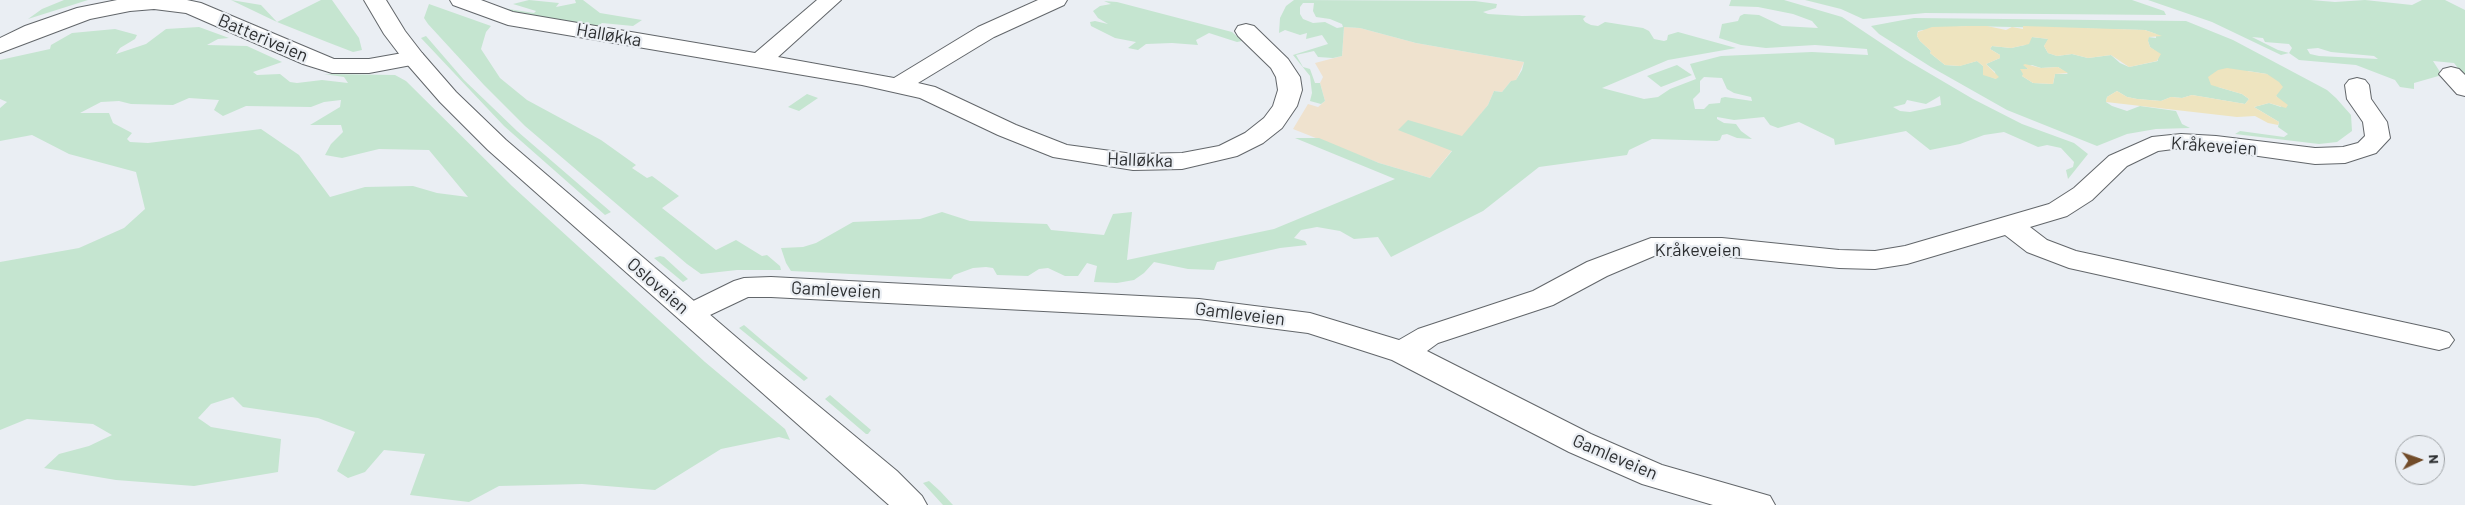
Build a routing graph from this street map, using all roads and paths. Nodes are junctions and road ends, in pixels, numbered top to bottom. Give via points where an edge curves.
1 (375, 0) edge
2 (461, 0) edge
3 (830, 0) edge
4 (1056, 0) edge
5 (1246, 31) dead end
6 (0, 46) edge
7 (414, 58) junction
8 (760, 61) junction
9 (899, 85) junction
10 (2357, 85) dead end
11 (2010, 225) junction
12 (691, 314) junction
13 (2439, 340) dead end
14 (1403, 352) junction
15 (910, 505) edge
16 (1758, 505) edge

1 - 7 street, Osloveien
2 - 8 street, Halløkka via 508,18
3 - 8 street
4 - 9 street via 986,32
5 - 9 street, Halløkka via 1280,64 1288,77 1290,90 1285,106 1273,123 1254,138 1228,151 1182,161 1133,162 1062,152 945,99
6 - 7 street, Batteriveien via 85,13 154,3 193,8 332,66 369,66
7 - 12 street, Osloveien via 497,145
8 - 9 street, Halløkka
10 - 11 street, Kråkeveien via 2359,99 2375,122 2378,138 2368,148 2345,155 2316,156 2216,143 2181,141 2152,144 2118,160 2083,194 2058,210
11 - 13 street via 2037,246 2069,259
11 - 14 street, Kråkeveien via 1907,256 1875,260 1722,247 1651,248 1598,268 1542,298 1428,336
12 - 14 street, Gamleveien via 744,288 772,287 1169,307 1310,323
12 - 15 street, Osloveien
14 - 16 street, Gamleveien via 1615,460 1654,475

